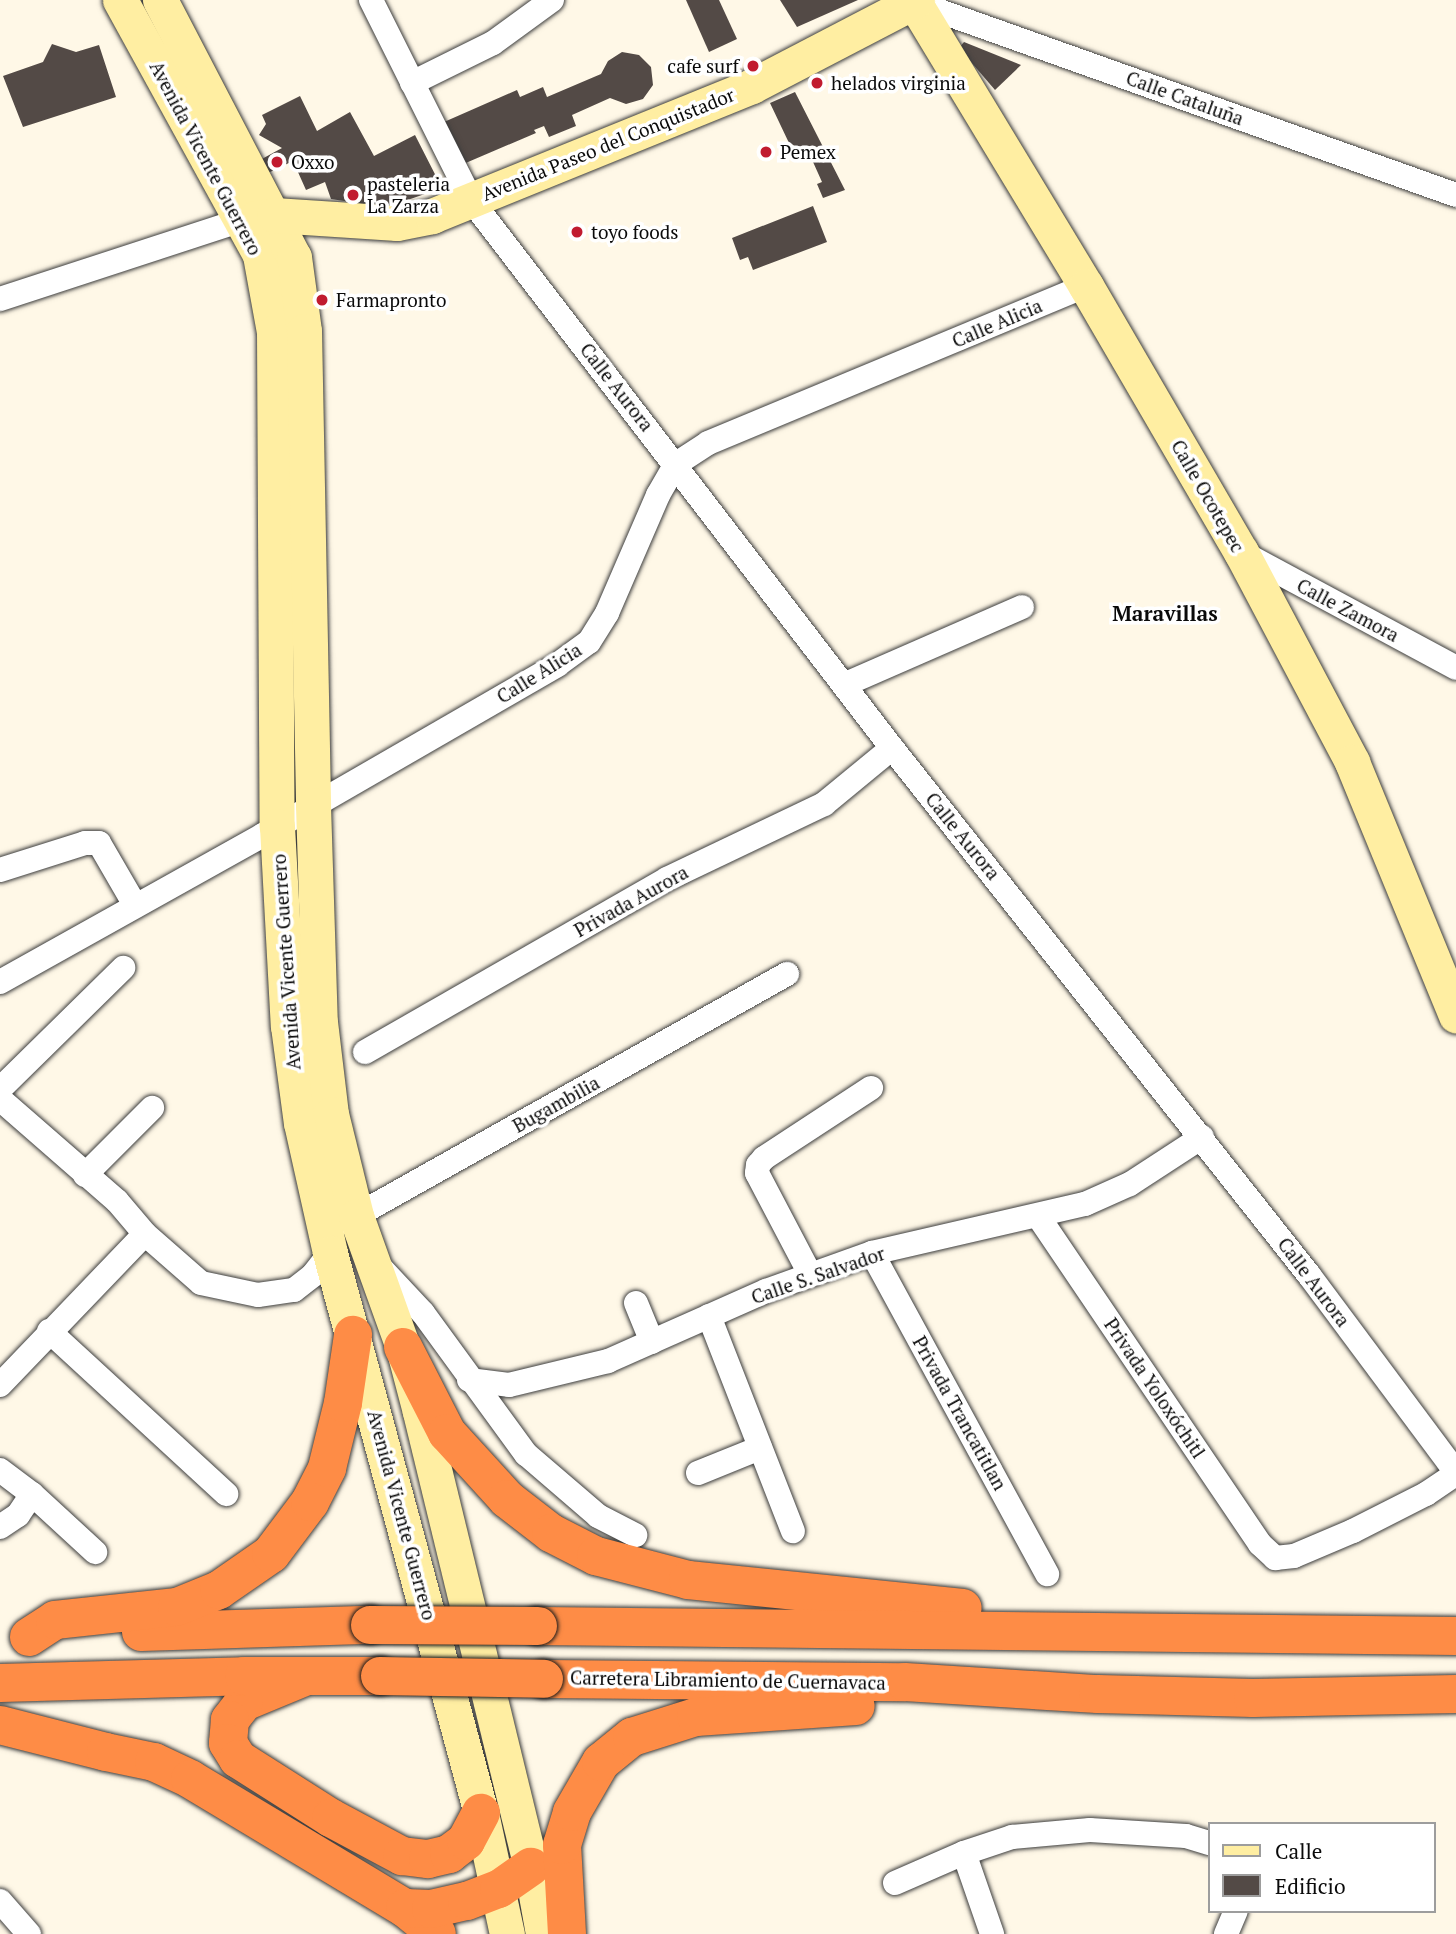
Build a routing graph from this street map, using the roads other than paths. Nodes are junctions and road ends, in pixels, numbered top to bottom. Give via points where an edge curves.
1 (120, 0) edge
2 (160, 0) edge
3 (371, 0) edge
4 (552, 0) edge
5 (916, 1) edge
6 (412, 83) junction
7 (1456, 195) edge
8 (471, 200) junction
9 (258, 217) junction
10 (1086, 286) junction
11 (0, 299) edge
12 (676, 464) junction
13 (1241, 552) junction
14 (1022, 607) dead end
15 (1456, 668) edge
16 (846, 684) junction
17 (892, 747) junction
18 (313, 805) junction
19 (277, 826) junction
20 (0, 870) edge
21 (135, 905) junction
22 (123, 968) dead end
23 (787, 974) dead end
24 (0, 982) edge
25 (1456, 1015) edge
26 (365, 1052) dead end
27 (872, 1088) dead end
28 (0, 1089) edge
29 (0, 1099) edge
30 (152, 1108) dead end
31 (1202, 1137) junction
32 (85, 1175) junction
33 (356, 1216) junction
34 (1038, 1216) junction
35 (145, 1234) junction
36 (328, 1242) junction
37 (872, 1253) junction
38 (374, 1260) junction
39 (810, 1274) junction
40 (636, 1303) dead end
41 (709, 1315) junction
42 (48, 1331) junction
43 (354, 1335) junction
44 (652, 1342) junction
45 (403, 1347) junction
46 (469, 1380) junction
47 (0, 1385) edge
48 (420, 1412) junction
49 (377, 1422) junction
50 (760, 1448) junction
51 (0, 1470) edge
52 (698, 1473) dead end
53 (1456, 1473) edge
54 (33, 1494) junction
55 (226, 1494) dead end
56 (0, 1527) edge
57 (793, 1531) dead end
58 (635, 1535) dead end
59 (94, 1552) dead end
60 (1047, 1574) dead end
61 (1215, 1634) junction
62 (1456, 1636) edge
63 (15, 1638) edge
64 (307, 1676) junction
65 (0, 1683) edge
66 (1098, 1694) junction
67 (1456, 1694) edge
68 (0, 1725) edge
69 (481, 1813) junction
70 (1208, 1843) edge
71 (964, 1853) junction
72 (531, 1867) junction
73 (895, 1884) dead end
74 (499, 1889) junction
75 (0, 1901) edge
76 (405, 1908) junction
77 (1235, 1913) edge
78 (29, 1934) edge
79 (437, 1934) edge
80 (507, 1934) edge
81 (543, 1934) edge
82 (567, 1934) edge
83 (992, 1934) edge
84 (1226, 1934) edge

1 - 9 main road, Avenida Vicente Guerrero
2 - 9 main road, Avenida Vicente Guerrero
3 - 6 street, Calle Aurora
4 - 6 street via 493,43
5 - 7 street, Calle Cataluña
5 - 8 main road, Avenida Paseo del Conquistador via 752,86
5 - 10 main road, Calle Ocotepec
6 - 8 street, Calle Aurora
8 - 9 main road, Avenida Paseo del Conquistador via 432,216 397,223
8 - 12 street, Calle Aurora
9 - 11 street, Avenida Paseo del Conquistador
9 - 18 main road, Avenida Vicente Guerrero via 294,257 304,331
9 - 19 main road, Avenida Vicente Guerrero via 274,332
10 - 12 street, Calle Alicia via 708,443
10 - 13 main road, Calle Ocotepec
12 - 16 street, Calle Aurora
12 - 18 street, Calle Alicia via 589,642 557,665
13 - 15 street, Calle Zamora
13 - 25 main road, Calle Ocotepec via 1352,762
14 - 16 street
16 - 17 street, Calle Aurora
17 - 26 street, Privada Aurora via 824,804 667,879
17 - 31 street, Calle Aurora
18 - 19 street, Calle Alicia
18 - 33 main road, Avenida Vicente Guerrero via 325,1067 331,1114
19 - 21 street, Calle Alicia
19 - 36 main road, Avenida Vicente Guerrero via 288,1026 301,1123
20 - 21 street via 85,843 99,843
21 - 24 street, Calle Alicia
22 - 28 street
23 - 33 street, Bugambilia
27 - 39 street via 758,1165 757,1173
29 - 32 street
30 - 32 street
31 - 34 street, Calle S. Salvador via 1130,1184 1085,1204
31 - 53 street, Calle Aurora
32 - 35 street via 117,1201
33 - 36 street, Bugambilia
33 - 38 main road, Avenida Vicente Guerrero
34 - 37 street, Calle S. Salvador
34 - 53 street, Privada Yoloxóchitl via 1260,1544 1275,1558 1294,1556 1353,1531 1426,1494
35 - 36 street via 201,1283 258,1295 294,1290 313,1275
35 - 42 street
36 - 43 main road, Avenida Vicente Guerrero
37 - 39 street, Calle S. Salvador
37 - 60 street, Privada Trancatitlan
38 - 45 main road, Avenida Vicente Guerrero
38 - 46 street via 423,1313
39 - 41 street, Calle S. Salvador
40 - 44 street
41 - 44 street, Calle S. Salvador
41 - 50 street
42 - 47 street
42 - 55 street
43 - 49 main road, Avenida Vicente Guerrero
43 - 63 highway via 327,1468 310,1502 271,1554 219,1590 177,1607 55,1620
44 - 46 street, Calle S. Salvador via 608,1361 509,1385
45 - 48 main road, Avenida Vicente Guerrero
45 - 61 highway via 447,1433 507,1499 551,1532 596,1556 688,1580 904,1604 1138,1619
46 - 58 street via 526,1454 552,1479 598,1516
48 - 49 main road
48 - 72 main road, Avenida Vicente Guerrero
49 - 69 main road, Avenida Vicente Guerrero
50 - 52 street
50 - 57 street
51 - 54 street
54 - 56 street via 18,1515
54 - 59 street
61 - 62 highway
61 - 63 highway, bridge via 370,1625
64 - 65 highway, Carretera Libramiento de Cuernavaca
64 - 66 highway, Carretera Libramiento de Cuernavaca, bridge via 905,1682
64 - 69 highway via 244,1702 230,1720 228,1743 238,1759 343,1826 402,1856 449,1854 466,1841
66 - 67 highway, Carretera Libramiento de Cuernavaca via 1253,1698
66 - 82 highway via 748,1711 696,1717 632,1737 601,1762 572,1812 562,1845
68 - 76 highway via 154,1762
69 - 74 main road, Avenida Vicente Guerrero
70 - 71 street via 1186,1836 1090,1830 1012,1837
71 - 73 street
71 - 83 street
72 - 74 highway
72 - 81 main road, Avenida Vicente Guerrero
74 - 76 highway via 467,1902
74 - 80 main road, Avenida Vicente Guerrero
75 - 78 street
76 - 79 highway
77 - 84 street

